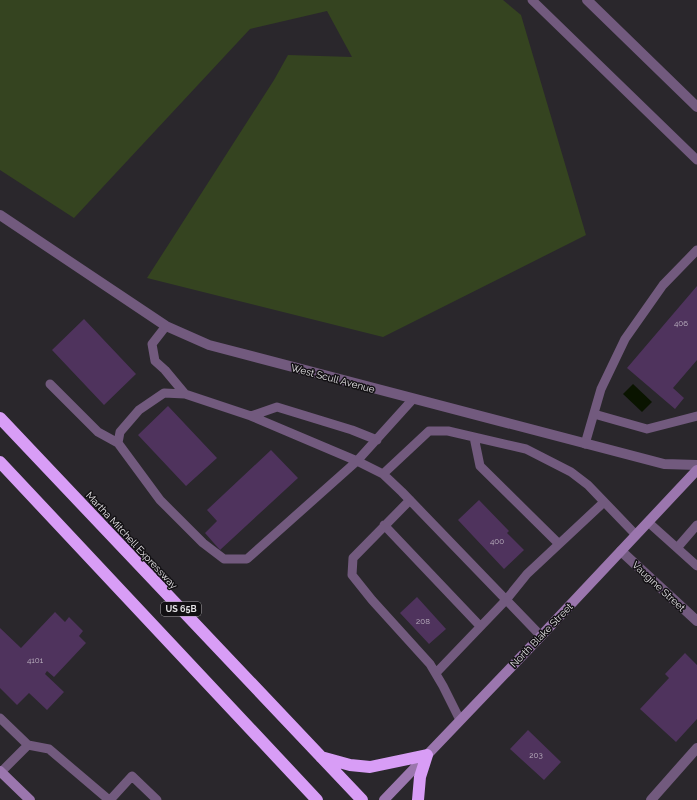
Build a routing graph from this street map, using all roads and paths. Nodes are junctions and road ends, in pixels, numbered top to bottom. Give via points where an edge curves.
1 (532, 0) edge
2 (587, 0) edge
3 (697, 107) edge
4 (697, 160) edge
5 (0, 215) edge
6 (697, 250) edge
7 (166, 326) junction
8 (50, 384) dead end
9 (185, 394) junction
10 (413, 399) junction
11 (594, 414) junction
12 (251, 416) junction
13 (697, 416) edge
14 (0, 418) edge
15 (474, 437) junction
16 (377, 440) junction
17 (118, 443) junction
18 (585, 444) junction
19 (357, 461) junction
20 (0, 462) edge
21 (697, 465) edge
22 (697, 470) edge
23 (383, 474) junction
24 (410, 500) junction
25 (604, 502) junction
26 (648, 522) junction
27 (384, 525) junction
28 (697, 526) edge
29 (636, 535) junction
30 (558, 544) junction
31 (677, 548) junction
32 (621, 551) junction
33 (697, 566) edge
34 (506, 600) junction
35 (697, 621) edge
36 (480, 626) junction
37 (541, 636) junction
38 (436, 673) junction
39 (0, 718) edge
40 (460, 720) junction
41 (28, 745) junction
42 (697, 748) edge
43 (427, 754) junction
44 (320, 756) junction
45 (0, 772) edge
46 (301, 783) junction
47 (30, 800) edge
48 (109, 800) edge
49 (157, 800) edge
50 (305, 800) edge
51 (317, 800) edge
52 (362, 800) edge
53 (384, 800) edge
54 (418, 800) edge
55 (651, 800) edge

1 - 4 lane
2 - 3 street
5 - 7 street, West Scull Avenue
6 - 11 lane via 663,284 625,339 601,389
7 - 9 lane via 152,344 155,361
7 - 10 street, West Scull Avenue via 209,345
8 - 17 lane via 98,432
9 - 12 lane
9 - 17 lane via 164,393 139,410 120,432
10 - 16 lane
10 - 18 street, West Scull Avenue
11 - 13 lane via 647,430
11 - 18 lane
12 - 16 lane via 278,407
12 - 19 lane
14 - 44 highway, Martha Mitchell Expressway / US 65B
15 - 23 lane via 448,431 429,431
15 - 25 lane via 526,449 571,472
15 - 30 lane via 480,466
16 - 19 lane
17 - 19 lane via 160,500 203,543 224,558 247,559
18 - 21 street, West Scull Avenue via 664,464
19 - 23 lane
20 - 46 highway, US 65B
22 - 26 main road, North Blake Street
23 - 24 lane
24 - 27 lane
24 - 34 lane
25 - 29 lane
25 - 30 lane
26 - 29 main road, North Blake Street
26 - 31 lane
27 - 36 lane
27 - 38 lane via 353,558 352,575
28 - 31 lane
29 - 32 main road, North Blake Street
30 - 34 lane via 527,574
31 - 33 lane
32 - 35 street, Vaugine Street
32 - 37 main road, North Blake Street
34 - 36 lane
34 - 37 lane
36 - 38 lane
37 - 40 main road, North Blake Street
38 - 40 lane
39 - 41 lane
40 - 43 main road, North Blake Street
41 - 45 lane
41 - 48 lane via 49,749
42 - 55 street
43 - 44 highway via 370,767 350,765
43 - 53 main road, North Blake Street
43 - 54 highway via 420,777
44 - 52 highway, Martha Mitchell Expressway / US 65B
45 - 47 main road
46 - 50 highway
46 - 51 highway, US 65B
48 - 49 lane via 132,776

